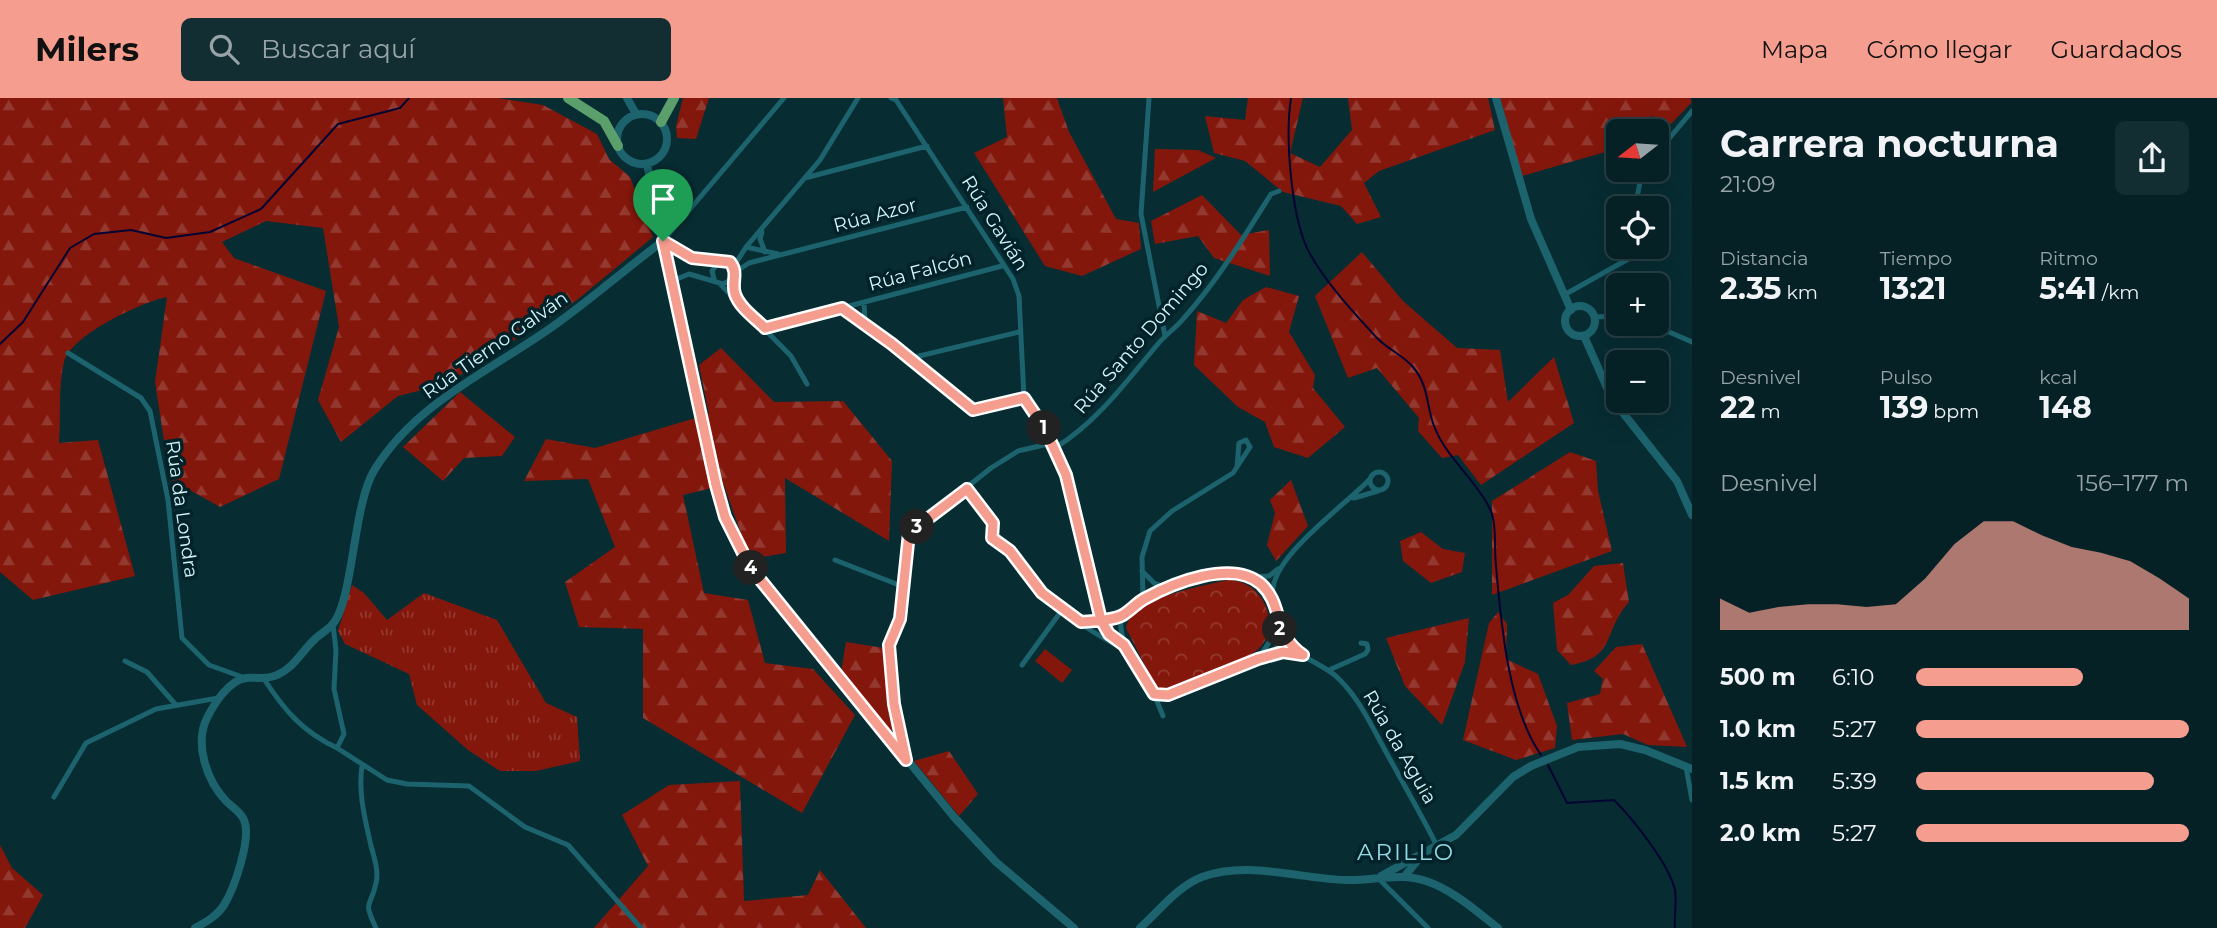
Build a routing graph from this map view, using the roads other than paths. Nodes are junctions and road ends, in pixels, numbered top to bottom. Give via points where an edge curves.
1 (568, 98) edge
2 (626, 98) edge
3 (674, 98) edge
4 (784, 98) edge
5 (858, 98) edge
6 (891, 98) edge
7 (1149, 98) edge
8 (1496, 98) edge
9 (1692, 111) edge
10 (636, 114) junction
11 (661, 122) junction
12 (1670, 137) edge
13 (618, 146) junction
14 (927, 146) junction
15 (647, 164) junction
16 (805, 178) junction
17 (1279, 191) dead end
18 (967, 207) junction
19 (762, 229) junction
20 (663, 241) junction
21 (744, 249) junction
22 (765, 252) junction
23 (791, 253) junction
24 (1628, 259) edge
25 (719, 261) junction
26 (726, 261) junction
27 (1002, 266) junction
28 (735, 272) junction
29 (672, 281) junction
30 (717, 282) junction
31 (1564, 295) junction
32 (864, 302) junction
33 (741, 306) junction
34 (842, 308) junction
35 (1571, 310) junction
36 (1594, 317) junction
37 (1606, 317) edge
38 (865, 323) junction
39 (765, 328) junction
40 (1019, 332) junction
41 (1669, 332) edge
42 (1164, 336) junction
43 (1584, 336) junction
44 (1692, 342) edge
45 (68, 354) dead end
46 (911, 358) junction
47 (807, 384) dead end
48 (1024, 398) junction
49 (1055, 448) junction
50 (1237, 467) junction
51 (1370, 479) junction
52 (967, 489) junction
53 (1381, 490) junction
54 (1351, 499) junction
55 (1692, 514) edge
56 (835, 561) dead end
57 (1281, 567) junction
58 (1142, 571) junction
59 (1251, 577) junction
60 (904, 587) junction
61 (1168, 588) junction
62 (1143, 599) junction
63 (1275, 609) junction
64 (1062, 610) junction
65 (1121, 616) junction
66 (1101, 620) junction
67 (1081, 622) junction
68 (332, 625) junction
69 (1286, 641) junction
70 (1362, 643) dead end
71 (1124, 645) junction
72 (1128, 652) junction
73 (1281, 653) junction
74 (1303, 655) junction
75 (1258, 659) junction
76 (125, 661) dead end
77 (1022, 665) dead end
78 (1329, 670) junction
79 (245, 678) junction
80 (264, 679) junction
81 (1154, 694) junction
82 (220, 698) junction
83 (176, 705) junction
84 (1163, 716) dead end
85 (337, 748) junction
86 (906, 760) junction
87 (362, 766) junction
88 (1689, 768) edge
89 (54, 797) dead end
90 (1692, 800) edge
91 (1437, 846) junction
92 (1426, 851) junction
93 (1401, 864) junction
94 (1411, 867) junction
95 (1402, 877) junction
96 (1378, 878) junction
97 (1425, 881) junction
98 (195, 928) edge
99 (376, 928) edge
100 (641, 928) edge
101 (1074, 928) edge
102 (1140, 928) edge
103 (1428, 928) edge
104 (1498, 928) edge

1 - 13 highway via 604,121
2 - 10 street
3 - 11 highway
4 - 20 street
5 - 16 street
6 - 14 street, Rúa Gavián
7 - 42 street via 1141,214
8 - 31 street via 1520,190
9 - 12 street
10 - 11 street
10 - 13 street via 620,126
11 - 15 street via 667,136 665,150
13 - 15 street via 633,162
14 - 16 street
14 - 18 street, Rúa Gavián
15 - 20 street
16 - 19 street
17 - 42 street, Rúa Santo Domingo via 1271,194 1221,272 1183,320
18 - 23 street, Rúa Azor
18 - 27 street, Rúa Gavián
19 - 21 street
19 - 22 street
20 - 25 street via 692,258
20 - 29 street
20 - 68 street, Rúa Tierno Galván via 559,322 443,397 389,450 373,471 360,505 351,565
21 - 22 street, Rúa Azor
21 - 26 street
21 - 28 street
22 - 23 street, Rúa Azor
23 - 28 street, Rúa Azor via 749,263
24 - 31 street
25 - 26 street
25 - 30 street via 712,271
26 - 28 street
27 - 32 street, Rúa Falcón
27 - 40 street, Rúa Gavián via 1019,296
28 - 30 street via 729,283
28 - 33 street via 735,295
29 - 30 street via 689,274
29 - 86 street via 716,485 738,546 750,567
30 - 33 street
31 - 35 street
32 - 34 street, Rúa Falcón
32 - 38 street
33 - 39 street
34 - 38 street
34 - 39 street, Rúa Falcón
35 - 36 street via 1584,307
35 - 43 street via 1566,317 1568,330
36 - 37 street
36 - 43 street via 1594,327
38 - 46 street
39 - 47 street via 791,356
40 - 46 street
40 - 48 street, Rúa Gavián
41 - 44 street
42 - 49 street, Rúa Santo Domingo via 1108,405
43 - 55 street via 1612,399 1676,481
45 - 79 street, Rúa da Londra via 141,398 150,411 169,513 182,638 209,665
46 - 48 street via 973,410
48 - 49 street, Rúa Gavián
49 - 52 street via 1048,444 1018,451
49 - 66 street, Rúa Gavián via 1066,475
50 - 50 street via 1250,447 1246,440 1238,446
50 - 58 street via 1227,478 1172,510 1150,531
51 - 53 street via 1371,486
51 - 53 street via 1378,472 1387,476 1388,483
51 - 54 street
52 - 60 street via 909,533
52 - 64 street via 993,523 992,538 1010,551 1042,593
53 - 54 street
54 - 57 street via 1324,520
56 - 60 street
57 - 59 street via 1269,576
57 - 63 street via 1272,581
58 - 61 street
58 - 62 street
59 - 61 street via 1220,574
59 - 63 street via 1269,592
60 - 86 street via 900,619 889,645 894,704
61 - 62 street
62 - 65 street
63 - 69 street
63 - 75 street via 1275,629
64 - 67 street
64 - 77 street
65 - 66 street
65 - 71 street
66 - 67 street
66 - 71 street via 1109,634
67 - 72 street
68 - 80 street, Rúa Tierno Galván via 310,643 295,665
68 - 85 street via 334,689 344,734
69 - 73 street via 1277,646
69 - 74 street, Rúa da Aguia
70 - 78 street via 1367,644 1364,654
71 - 72 street
72 - 81 street
73 - 74 street, Rúa da Aguia
73 - 75 street, Rúa da Aguia
74 - 78 street, Rúa da Aguia
75 - 81 street, Rúa da Aguia via 1168,695
76 - 83 street via 147,672
78 - 91 street, Rúa da Aguia via 1363,711
79 - 80 street, Rúa Tierno Galván
79 - 82 street
80 - 85 street via 303,729
81 - 84 street
82 - 83 street
82 - 98 street via 202,733 202,753 216,789 244,820 246,838 223,906 211,920
83 - 89 street via 156,709 86,743
85 - 87 street
86 - 101 street via 996,862
87 - 99 street via 360,787 376,869 368,911
87 - 100 street via 387,780 407,784 469,786 525,827 569,845
88 - 90 street
88 - 91 street via 1620,744 1578,747 1513,777 1456,835
91 - 92 street
92 - 93 street
92 - 94 street
93 - 94 street
93 - 95 street via 1397,868
93 - 96 street
94 - 95 street
94 - 97 street
95 - 96 street
95 - 97 street
96 - 102 street via 1336,880 1240,871 1209,875 1186,885
96 - 103 street
97 - 104 street via 1455,895

